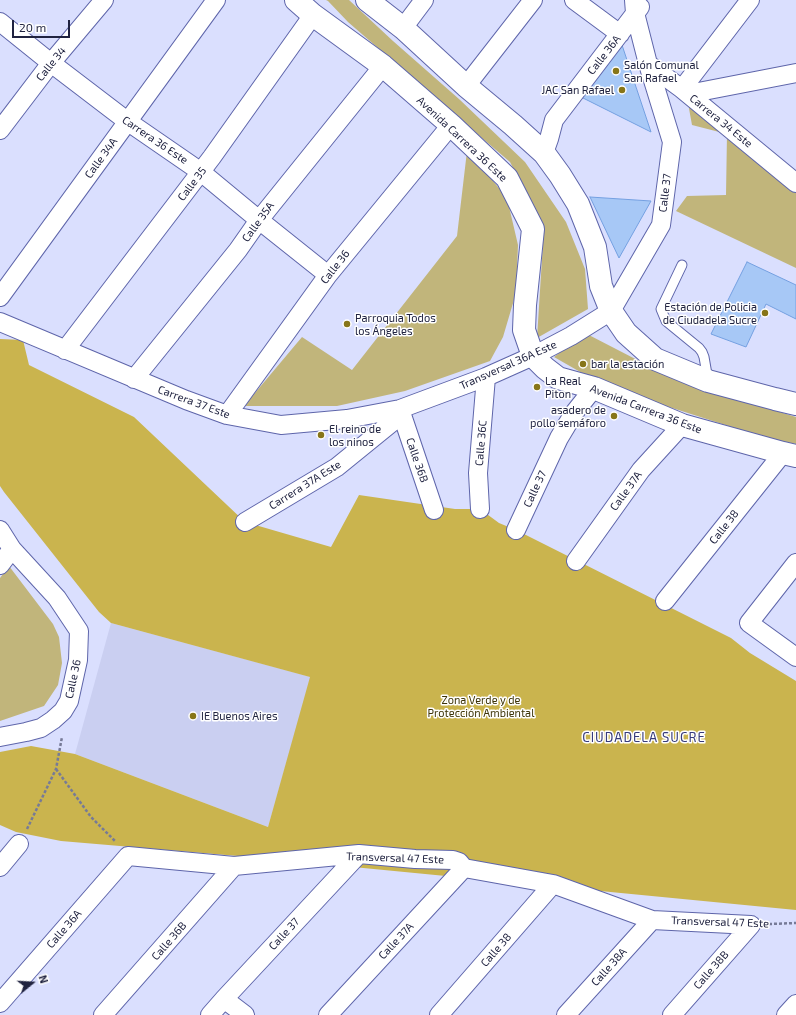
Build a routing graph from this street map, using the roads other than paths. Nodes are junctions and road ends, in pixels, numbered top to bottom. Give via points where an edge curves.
1 (104, 0) edge
2 (216, 0) edge
3 (296, 0) edge
4 (367, 0) edge
5 (424, 0) edge
6 (534, 0) edge
7 (574, 0) edge
8 (750, 0) edge
9 (638, 4) edge
10 (313, 15) junction
11 (0, 22) edge
12 (403, 28) junction
13 (620, 34) junction
14 (51, 63) junction
15 (648, 64) junction
16 (383, 66) junction
17 (796, 73) edge
18 (466, 86) junction
19 (685, 92) junction
20 (127, 122) junction
21 (451, 125) junction
22 (0, 130) edge
23 (544, 153) junction
24 (201, 172) junction
25 (796, 183) edge
26 (259, 220) junction
27 (682, 265) dead end
28 (328, 275) junction
29 (0, 297) edge
30 (611, 311) junction
31 (0, 322) edge
32 (65, 350) junction
33 (533, 356) junction
34 (486, 377) junction
35 (134, 379) junction
36 (708, 381) junction
37 (594, 388) junction
38 (796, 404) edge
39 (401, 412) junction
40 (227, 416) junction
41 (682, 425) junction
42 (789, 454) edge
43 (480, 509) dead end
44 (434, 510) dead end
45 (245, 522) dead end
46 (0, 530) edge
47 (516, 530) dead end
48 (12, 550) junction
49 (576, 561) dead end
50 (796, 563) edge
51 (0, 565) edge
52 (665, 601) dead end
53 (796, 657) edge
54 (0, 737) edge
55 (19, 844) road end
56 (359, 854) junction
57 (128, 856) joint
58 (234, 866) junction
59 (0, 867) edge
60 (464, 868) junction
61 (553, 884) junction
62 (652, 920) junction
63 (751, 925) joint
64 (224, 999) junction
65 (0, 1003) edge
66 (796, 1004) edge
67 (103, 1015) edge
68 (210, 1015) edge
69 (245, 1015) edge
70 (328, 1015) edge
71 (439, 1015) edge
72 (566, 1015) edge
73 (672, 1015) edge
74 (786, 1015) edge

1 - 14 street, Calle 34
2 - 20 street, Calle 34A
3 - 10 street, Avenida Carrera 36 Este
4 - 12 street
5 - 12 street
6 - 18 street
7 - 13 street
8 - 19 street
9 - 13 street, Calle 36A
9 - 15 street
10 - 16 street, Avenida Carrera 36 Este
10 - 24 street, Calle 35
11 - 14 street, Carrera 36 Este
12 - 18 street
13 - 23 street, Calle 36A via 554,120
14 - 20 street, Carrera 36 Este
14 - 22 street, Calle 34
15 - 19 street, Carrera 34 Este
15 - 30 street, Calle 37 via 672,142 661,225
16 - 21 street, Avenida Carrera 36 Este
16 - 26 street, Calle 35A
17 - 19 street
18 - 23 street
19 - 25 street, Carrera 34 Este
20 - 24 street, Carrera 36 Este
20 - 29 street, Calle 34A
21 - 28 street, Calle 36
21 - 33 street, Avenida Carrera 36 Este via 507,178 533,229 524,330
23 - 30 street via 578,204 594,247 601,286
24 - 26 street, Carrera 36 Este
24 - 32 street, Calle 35
26 - 28 street, Carrera 36 Este
26 - 35 street, Calle 35A via 238,250
27 - 36 lane via 661,309 666,321 702,352
28 - 40 street, Calle 36
30 - 33 street, Transversal 36A Este
30 - 36 street via 626,333 655,359
31 - 32 street, Carrera 37 Este
32 - 35 street, Carrera 37 Este
33 - 34 street, Transversal 36A Este
33 - 37 street, Avenida Carrera 36 Este via 558,378
34 - 39 street, Transversal 36A Este
34 - 43 street, Calle 36C via 478,473
35 - 40 street, Carrera 37 Este
36 - 38 street
37 - 41 street, Avenida Carrera 36 Este
37 - 47 street, Calle 37 via 574,413 559,438
39 - 40 street, Carrera 37 Este via 281,424
39 - 44 street, Calle 36B
39 - 45 street, Carrera 37A Este via 337,467
41 - 42 street, Avenida Carrera 36 Este
41 - 49 street, Calle 37A via 641,470
42 - 52 street, Calle 38
46 - 48 street
48 - 51 street
48 - 54 street, Calle 36 via 58,598 79,631 78,660 69,701 58,726
50 - 53 street via 749,622
55 - 59 street
56 - 58 street, Transversal 47 Este
56 - 60 street, Transversal 47 Este via 452,860 459,862
56 - 64 street, Calle 37
57 - 58 street, Transversal 47 Este
57 - 65 street, Calle 36A
58 - 67 street, Calle 36B
60 - 61 street, Transversal 47 Este
60 - 70 street, Calle 37A
61 - 62 street, Transversal 47 Este
61 - 71 street, Calle 38
62 - 63 street, Transversal 47 Este
62 - 72 street, Calle 38A
63 - 73 street, Calle 38B
64 - 68 street, Calle 37
64 - 69 street
66 - 74 street

